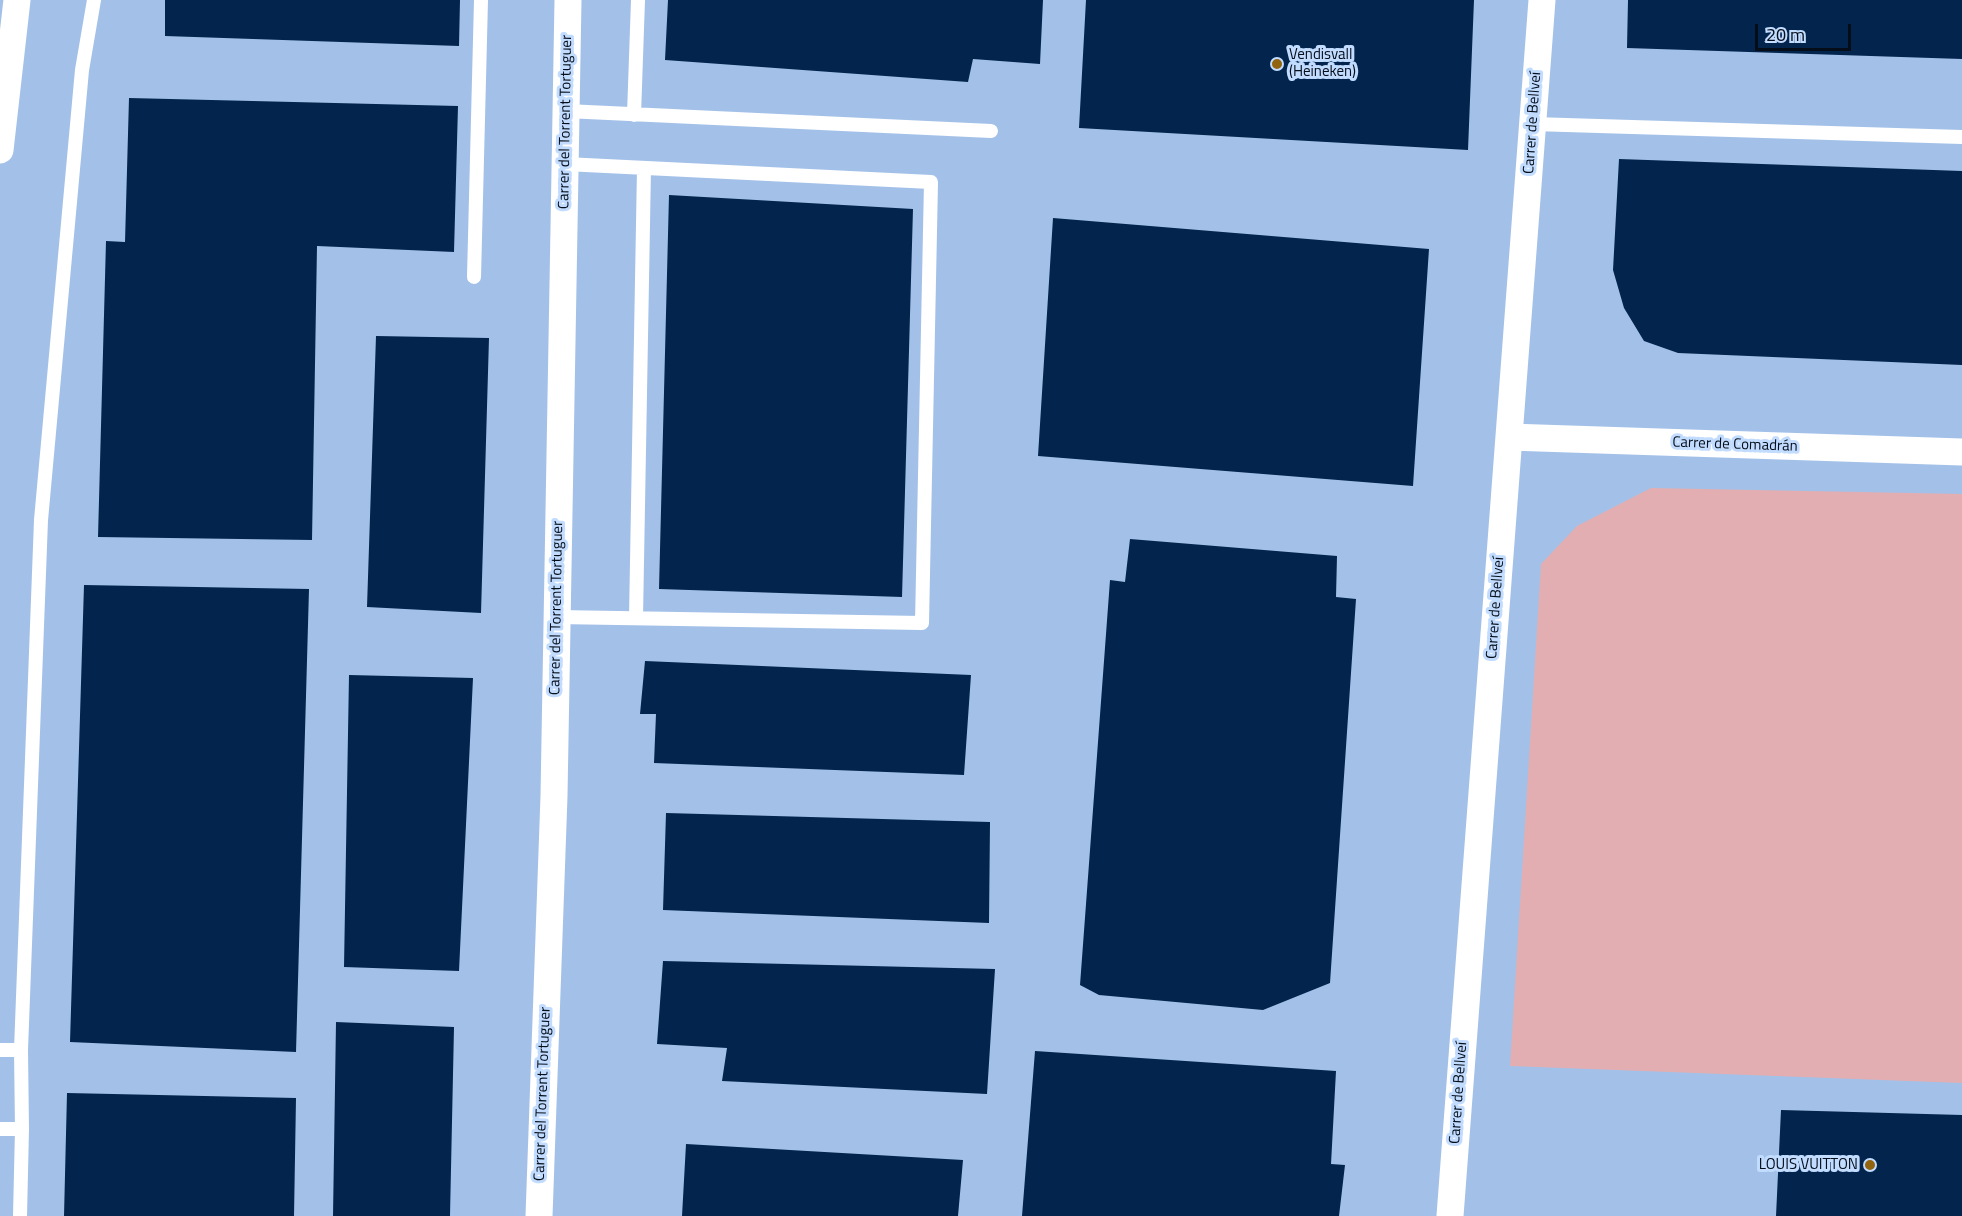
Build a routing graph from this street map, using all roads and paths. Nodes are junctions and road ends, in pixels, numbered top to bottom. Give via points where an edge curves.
1 (16, 0) edge
2 (94, 0) edge
3 (481, 0) edge
4 (568, 0) edge
5 (638, 0) edge
6 (1542, 0) edge
7 (566, 111) junction
8 (634, 115) junction
9 (1533, 124) junction
10 (991, 130) dead end
11 (1962, 137) edge
12 (0, 150) edge
13 (565, 164) junction
14 (644, 168) junction
15 (474, 277) dead end
16 (1509, 437) junction
17 (1962, 452) edge
18 (557, 617) junction
19 (636, 618) junction
20 (0, 1050) edge
21 (21, 1050) junction
22 (0, 1129) edge
23 (22, 1129) junction
24 (20, 1216) edge
25 (539, 1216) edge
26 (1450, 1216) edge

1 - 12 street
2 - 21 lane via 82,70 41,520
3 - 15 lane
4 - 7 street, Carrer del Torrent Tortuguer
5 - 8 lane
6 - 9 street, Carrer de Bellveí
7 - 8 lane
7 - 13 street, Carrer del Torrent Tortuguer
8 - 10 lane
9 - 11 lane
9 - 16 street, Carrer de Bellveí
13 - 14 lane
13 - 18 street, Carrer del Torrent Tortuguer
14 - 19 lane
14 - 19 lane via 931,183 922,623
16 - 17 street, Carrer de Comadrán
16 - 26 street, Carrer de Bellveí
18 - 19 lane
18 - 25 street, Carrer del Torrent Tortuguer
20 - 21 lane
21 - 23 lane
22 - 23 lane
23 - 24 lane

